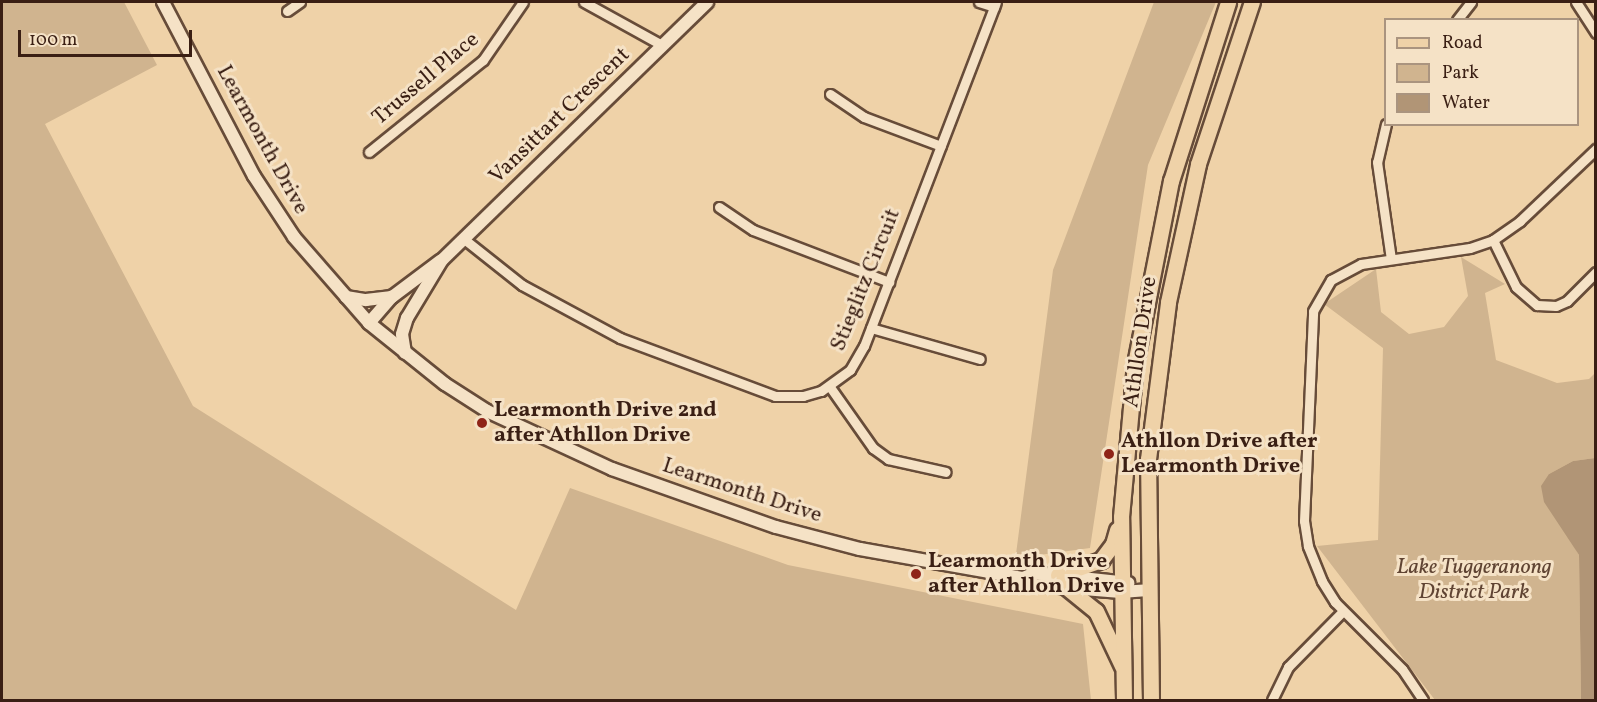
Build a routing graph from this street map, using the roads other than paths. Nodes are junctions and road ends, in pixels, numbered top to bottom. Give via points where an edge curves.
1 (163, 2) edge
2 (300, 2) edge
3 (523, 2) edge
4 (584, 2) edge
5 (707, 2) edge
6 (980, 2) edge
7 (1228, 2) edge
8 (1252, 2) edge
9 (1471, 2) edge
10 (1576, 2) edge
11 (995, 4) edge
12 (287, 11) dead end
13 (1459, 18) edge
14 (1595, 29) edge
15 (662, 45) junction
16 (830, 94) dead end
17 (1386, 126) edge
18 (941, 146) junction
19 (1596, 149) edge
20 (369, 152) dead end
21 (719, 207) dead end
22 (464, 239) junction
23 (1493, 240) junction
24 (1391, 259) junction
25 (442, 260) junction
26 (1596, 272) edge
27 (889, 282) junction
28 (346, 297) junction
29 (392, 297) junction
30 (369, 323) junction
31 (871, 328) junction
32 (405, 353) junction
33 (980, 359) dead end
34 (830, 387) junction
35 (946, 472) dead end
36 (1121, 517) junction
37 (1062, 581) junction
38 (1121, 587) junction
39 (1148, 590) junction
40 (1343, 611) junction
41 (1122, 666) junction
42 (1124, 700) edge
43 (1151, 700) edge
44 (1272, 700) edge
45 (1423, 700) edge

1 - 28 street, Learmonth Drive via 267,197 301,246
2 - 12 street
3 - 20 street, Trussell Place via 483,60
4 - 15 street
5 - 15 street, Vansittart Crescent
6 - 11 street
7 - 36 main road, Athllon Drive via 1185,130 1158,233 1135,364
8 - 39 main road, Athllon Drive via 1198,164 1168,302 1148,459
9 - 13 street
10 - 14 street
11 - 18 street, Stieglitz Circuit
15 - 22 street, Vansittart Crescent
16 - 18 street via 864,117
17 - 24 street via 1377,162
18 - 27 street, Stieglitz Circuit
19 - 23 street via 1520,221
21 - 27 street via 753,230
22 - 25 street, Vansittart Crescent
22 - 34 street, Stieglitz Circuit via 522,285 563,310 692,368 784,397 803,396
23 - 24 street via 1470,248
23 - 26 street via 1516,287 1537,305 1556,306 1567,301
24 - 40 street via 1361,264 1338,274 1320,294 1310,320 1304,521 1310,552 1322,581
25 - 29 street, Vansittart Crescent
25 - 32 street, Vansittart Crescent via 407,318 402,334
27 - 31 street, Stieglitz Circuit
28 - 29 street
28 - 30 street, Learmonth Drive
29 - 30 street, Vansittart Crescent
30 - 32 street, Learmonth Drive
31 - 33 street
31 - 34 street, Stieglitz Circuit via 855,363
32 - 37 street, Learmonth Drive via 445,384 531,434 693,501 860,549 1023,578 1035,573
34 - 35 street via 873,448 888,459
36 - 37 main road via 1105,557
36 - 38 main road, Athllon Drive
37 - 38 street, Learmonth Drive
37 - 41 main road via 1096,611
38 - 39 street, Learmonth Drive
38 - 41 main road, Athllon Drive
39 - 43 main road, Athllon Drive
40 - 44 street via 1288,667
40 - 45 street via 1402,669
41 - 42 main road, Athllon Drive

